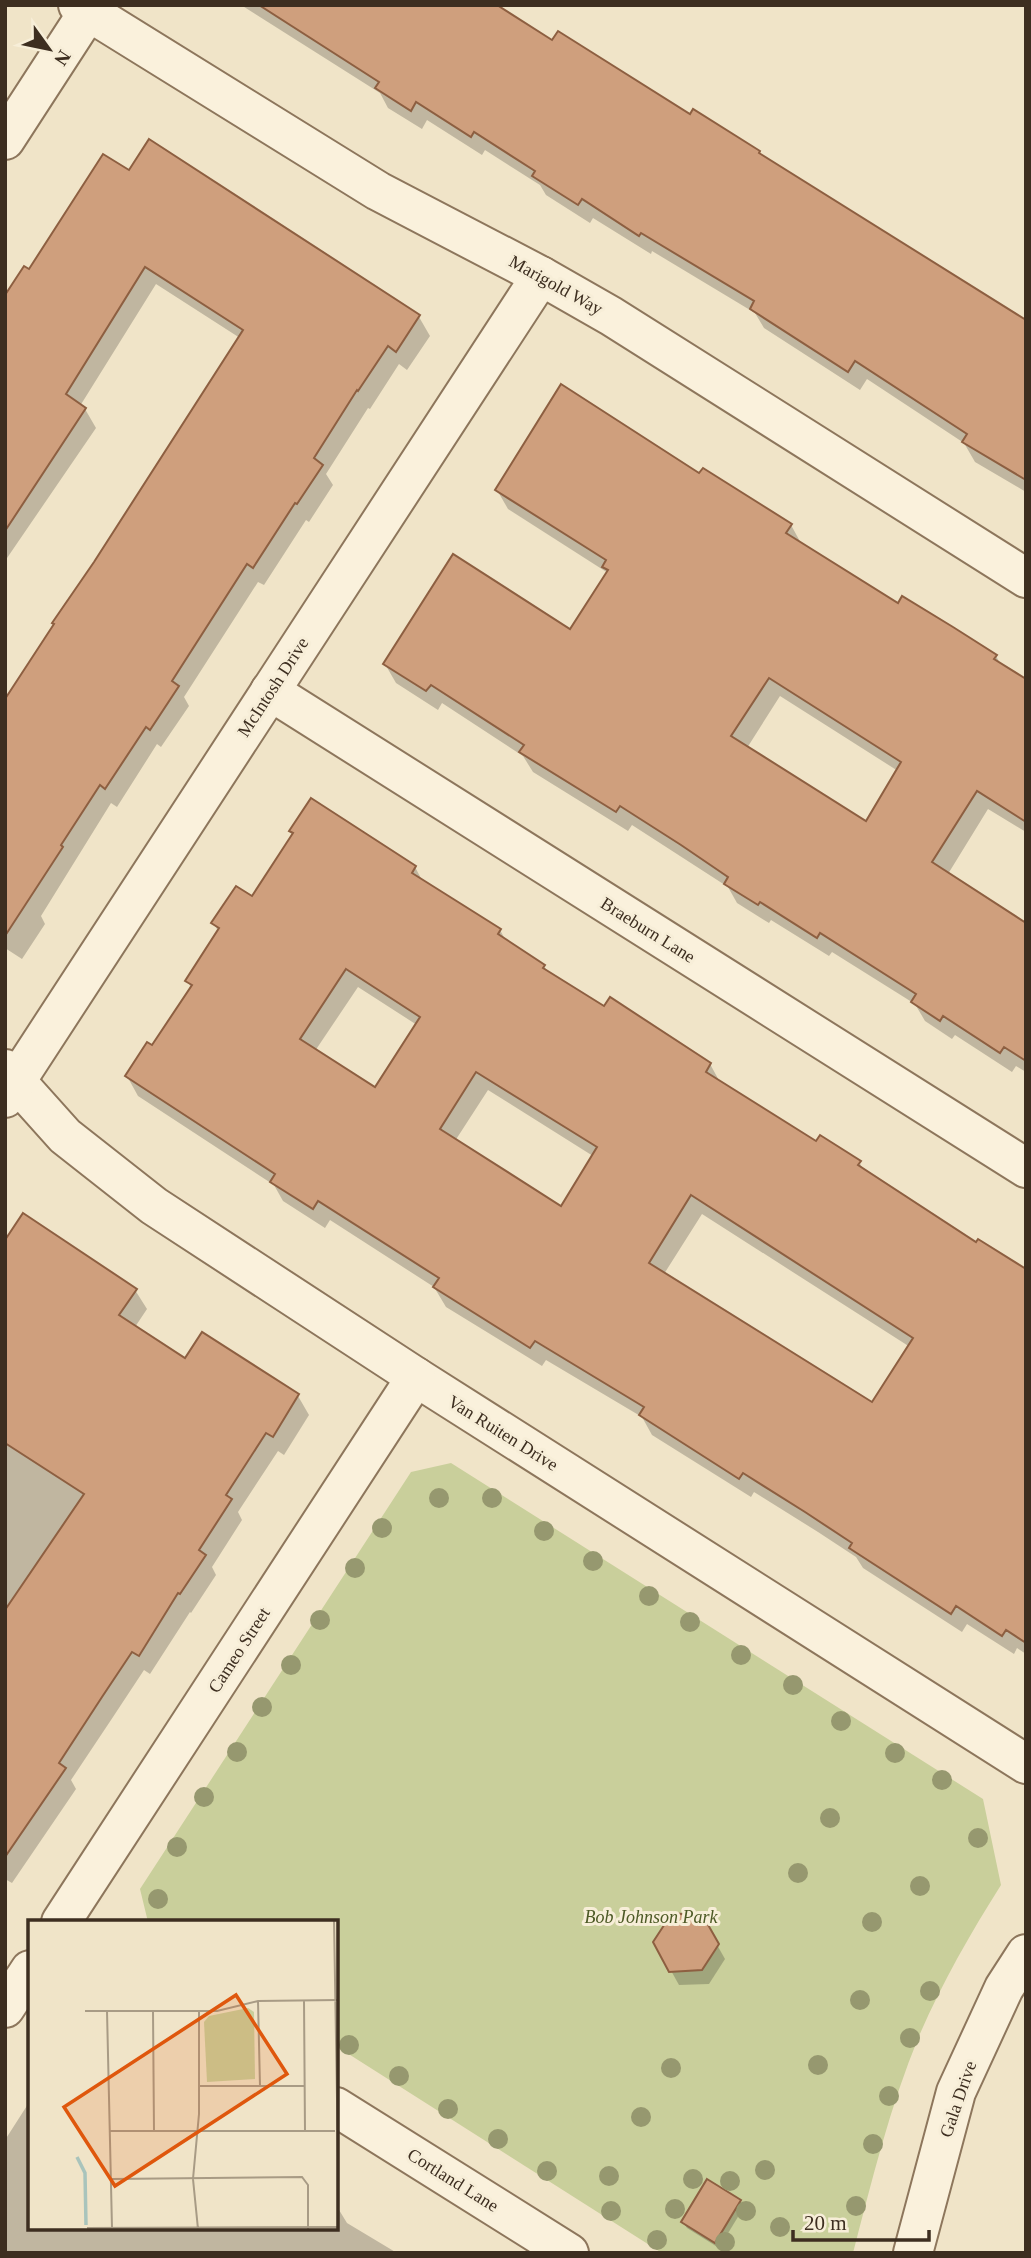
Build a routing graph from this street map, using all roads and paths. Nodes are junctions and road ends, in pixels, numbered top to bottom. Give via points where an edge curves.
1 (83, 9) edge
2 (5, 140) edge
3 (541, 275) junction
4 (1026, 578) edge
5 (270, 691) junction
6 (9, 1083) edge
7 (1026, 1168) edge
8 (416, 1377) junction
9 (1026, 1764) edge
10 (62, 1920) edge
11 (1026, 1954) edge
12 (28, 1973) edge
13 (5, 2008) edge
14 (338, 2107) edge
15 (569, 2253) edge
16 (913, 2253) edge

1 - 2 street
1 - 3 street, Marigold Way via 378,191
3 - 4 street, Marigold Way
3 - 5 street, McIntosh Drive
5 - 6 street, McIntosh Drive
5 - 7 street, Braeburn Lane
6 - 8 street, Van Ruiten Drive via 65,1136 153,1206
8 - 9 street, Van Ruiten Drive
8 - 10 street, Cameo Street
11 - 16 street, Gala Drive via 1004,1988 956,2092
12 - 13 street
14 - 15 street, Cortland Lane

